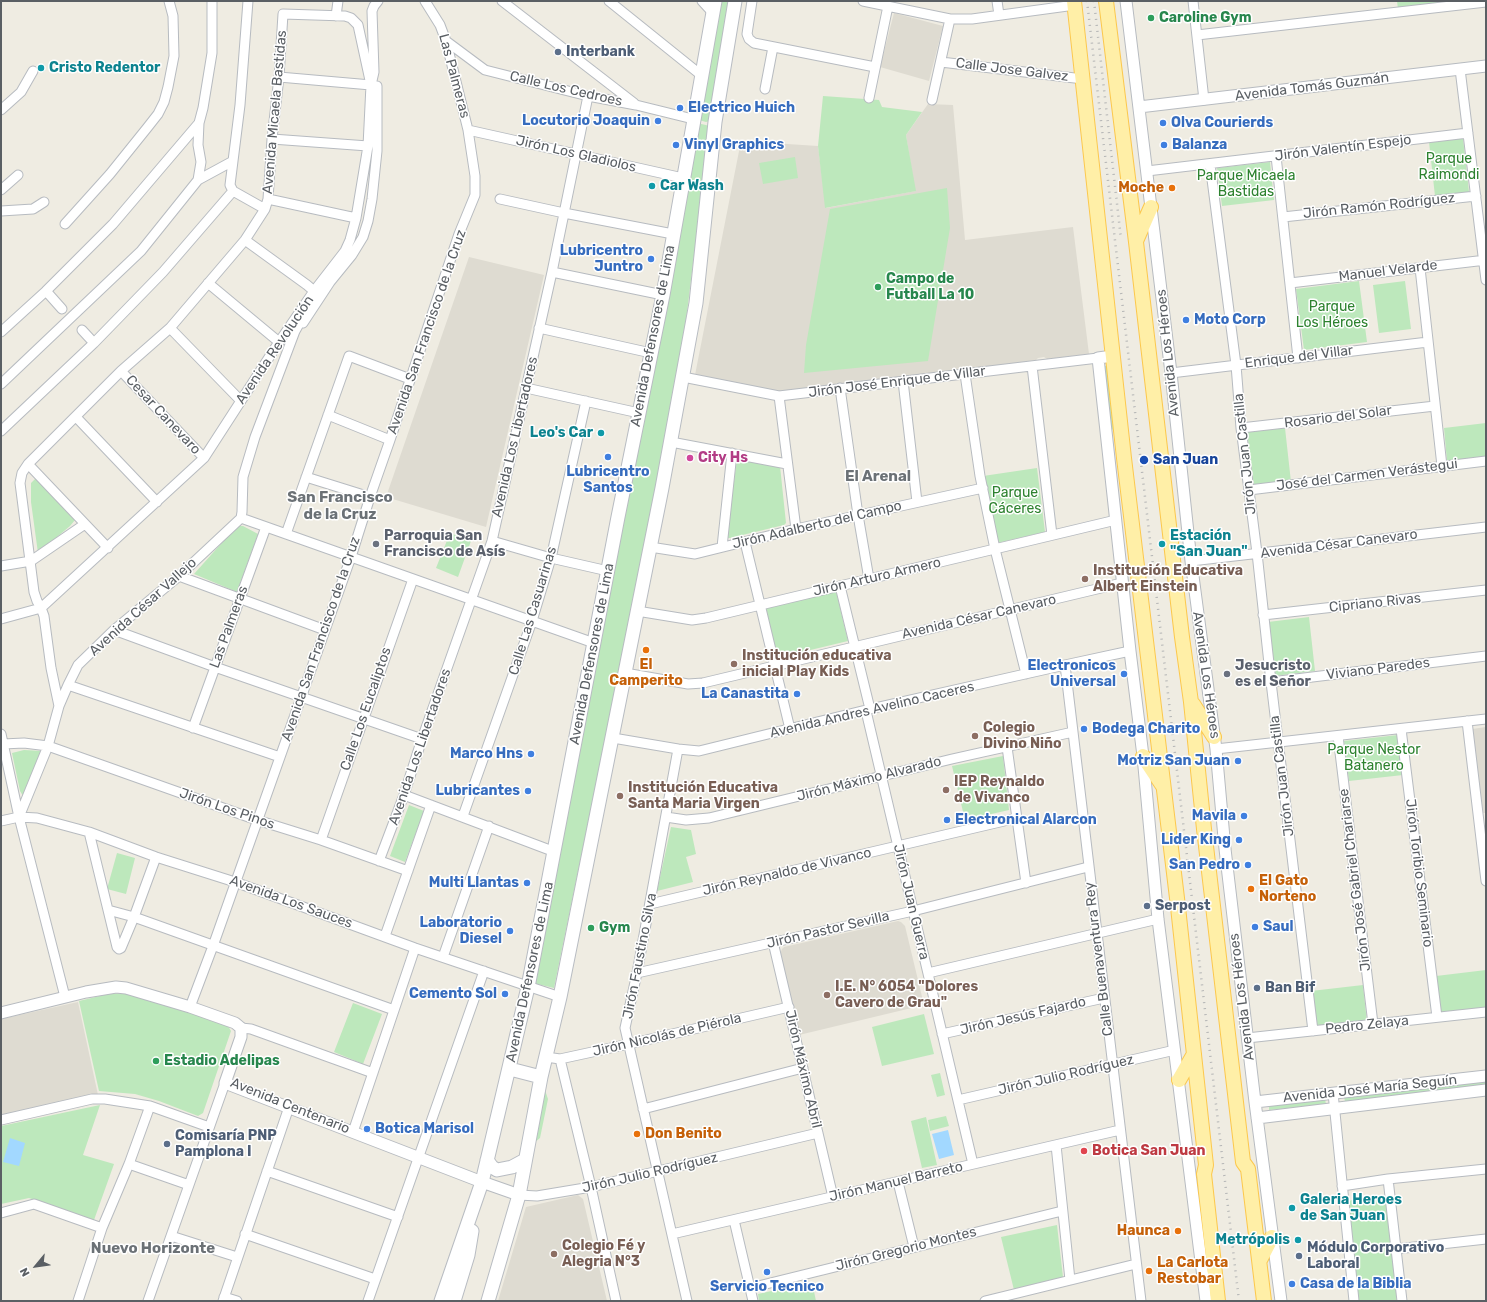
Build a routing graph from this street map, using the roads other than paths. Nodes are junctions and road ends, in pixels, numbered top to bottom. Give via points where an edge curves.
1 (168, 1) edge
2 (212, 1) edge
3 (248, 1) edge
4 (338, 1) edge
5 (378, 1) edge
6 (425, 1) edge
7 (502, 1) edge
8 (609, 1) edge
9 (702, 1) edge
10 (735, 1) edge
11 (752, 1) edge
12 (863, 1) edge
13 (997, 1) edge
14 (1106, 1) edge
15 (1126, 1) edge
16 (1192, 1) edge
17 (1486, 2) edge
18 (1075, 3) edge
19 (888, 6) junction
20 (714, 7) edge
21 (999, 15) junction
22 (336, 16) junction
23 (950, 19) junction
24 (1197, 35) junction
25 (446, 41) junction
26 (773, 47) junction
27 (940, 62) junction
28 (1486, 66) edge
29 (876, 67) junction
30 (1460, 69) junction
31 (33, 71) dead end
32 (701, 75) junction
33 (279, 77) junction
34 (1083, 79) junction
35 (374, 85) junction
36 (765, 89) dead end
37 (588, 96) junction
38 (869, 98) dead end
39 (932, 100) dead end
40 (1204, 100) junction
41 (636, 105) junction
42 (1139, 107) junction
43 (1, 110) edge
44 (693, 119) junction
45 (199, 123) junction
46 (468, 130) junction
47 (1468, 133) junction
48 (272, 139) junction
49 (368, 146) junction
50 (576, 155) junction
51 (1276, 156) junction
52 (232, 161) junction
53 (1210, 164) junction
54 (1147, 171) junction
55 (18, 175) dead end
56 (683, 178) junction
57 (198, 180) junction
58 (1, 190) edge
59 (233, 192) junction
60 (1476, 196) junction
61 (268, 199) junction
62 (500, 199) dead end
63 (44, 202) dead end
64 (1151, 207) junction
65 (265, 209) junction
66 (1, 211) edge
67 (564, 213) junction
68 (1282, 217) junction
69 (356, 218) junction
70 (66, 224) dead end
71 (673, 234) junction
72 (245, 240) junction
73 (1136, 242) junction
74 (1485, 260) edge
75 (1420, 268) junction
76 (552, 272) junction
77 (1486, 280) edge
78 (208, 282) junction
79 (1290, 283) junction
80 (46, 291) junction
81 (314, 291) junction
82 (663, 295) junction
83 (62, 309) dead end
84 (170, 328) junction
85 (540, 328) junction
86 (82, 330) dead end
87 (1, 332) edge
88 (279, 342) junction
89 (1428, 342) junction
90 (94, 343) junction
91 (290, 343) junction
92 (651, 353) junction
93 (1113, 356) junction
94 (1098, 358) junction
95 (1298, 358) junction
96 (1236, 364) junction
97 (1032, 366) junction
98 (121, 371) junction
99 (1171, 373) junction
100 (965, 374) junction
101 (683, 377) junction
102 (410, 379) junction
103 (903, 381) junction
104 (1, 384) edge
105 (526, 388) junction
106 (840, 388) junction
107 (779, 396) junction
108 (241, 401) junction
109 (586, 401) junction
110 (1435, 406) junction
111 (639, 413) junction
112 (328, 414) junction
113 (76, 417) junction
114 (1241, 428) junction
115 (1, 431) edge
116 (390, 440) junction
117 (671, 442) junction
118 (732, 453) junction
119 (204, 458) junction
120 (1486, 461) edge
121 (28, 464) junction
122 (787, 464) junction
123 (1442, 466) junction
124 (306, 477) junction
125 (983, 488) junction
126 (1249, 490) junction
127 (370, 498) junction
128 (157, 502) junction
129 (917, 502) junction
130 (858, 515) junction
131 (241, 518) junction
132 (1116, 520) junction
133 (85, 524) junction
134 (266, 527) junction
135 (1486, 527) edge
136 (796, 529) junction
137 (286, 534) junction
138 (1052, 535) junction
139 (492, 541) junction
140 (745, 542) junction
141 (650, 547) junction
142 (722, 547) junction
143 (108, 548) junction
144 (995, 549) junction
145 (1257, 553) junction
146 (351, 557) junction
147 (551, 558) junction
148 (31, 561) junction
149 (1191, 561) junction
150 (1, 566) edge
151 (608, 571) junction
152 (179, 576) junction
153 (413, 579) junction
154 (869, 579) junction
155 (1122, 583) junction
156 (840, 586) junction
157 (1486, 590) edge
158 (240, 599) junction
159 (472, 600) junction
160 (760, 605) junction
161 (42, 608) junction
162 (1010, 610) junction
163 (637, 611) junction
164 (1263, 615) junction
165 (1, 619) edge
166 (532, 621) junction
167 (114, 630) junction
168 (325, 630) junction
169 (594, 643) junction
170 (855, 647) junction
171 (1130, 651) junction
172 (1486, 656) edge
173 (1065, 665) junction
174 (215, 666) junction
175 (775, 666) junction
176 (624, 673) junction
177 (1026, 674) junction
178 (1271, 682) junction
179 (68, 685) junction
180 (301, 696) junction
181 (1191, 702) junction
182 (59, 706) junction
183 (868, 710) junction
184 (363, 718) junction
185 (1486, 719) edge
186 (1467, 721) junction
187 (193, 728) junction
188 (790, 729) junction
189 (1401, 729) junction
190 (1073, 732) junction
191 (1, 734) edge
192 (1338, 736) junction
193 (613, 738) junction
194 (422, 739) junction
195 (1278, 742) junction
196 (1215, 743) junction
197 (3, 744) junction
198 (48, 746) junction
199 (1007, 747) junction
200 (678, 749) junction
201 (1143, 756) junction
202 (280, 757) junction
203 (881, 776) junction
204 (1165, 789) junction
205 (404, 794) junction
206 (431, 805) junction
207 (463, 816) junction
208 (19, 817) junction
209 (666, 817) junction
210 (1017, 818) junction
211 (257, 820) junction
212 (1, 821) edge
213 (1482, 822) edge
214 (489, 826) junction
215 (89, 832) junction
216 (321, 840) junction
217 (898, 846) junction
218 (555, 852) junction
219 (156, 857) junction
220 (379, 861) junction
221 (1088, 867) junction
222 (408, 870) junction
223 (1486, 881) edge
224 (235, 882) junction
225 (1026, 883) junction
226 (650, 904) junction
227 (108, 910) junction
228 (913, 911) junction
229 (134, 917) junction
230 (1158, 919) junction
231 (1096, 933) junction
232 (385, 936) junction
233 (773, 942) junction
234 (213, 946) junction
235 (415, 948) junction
236 (443, 957) junction
237 (484, 971) junction
238 (637, 973) junction
239 (928, 973) junction
240 (528, 987) junction
241 (65, 997) junction
242 (560, 997) junction
243 (1104, 998) junction
244 (190, 1007) junction
245 (788, 1007) junction
246 (2, 1010) edge
247 (394, 1010) junction
248 (1486, 1012) edge
249 (1437, 1017) junction
250 (1373, 1024) junction
251 (241, 1028) junction
252 (1313, 1031) junction
253 (942, 1034) junction
254 (1247, 1038) junction
255 (629, 1044) junction
256 (1175, 1050) junction
257 (1194, 1054) junction
258 (546, 1057) junction
259 (560, 1059) junction
260 (1112, 1064) junction
261 (803, 1068) junction
262 (510, 1069) junction
263 (374, 1073) junction
264 (541, 1076) junction
265 (1486, 1076) edge
266 (1179, 1080) junction
267 (225, 1083) junction
268 (1486, 1090) edge
269 (1333, 1093) junction
270 (958, 1100) junction
271 (1255, 1102) junction
272 (150, 1106) junction
273 (289, 1108) junction
274 (1334, 1108) junction
275 (643, 1109) junction
276 (1257, 1118) junction
277 (1, 1120) edge
278 (210, 1127) junction
279 (1120, 1130) junction
280 (353, 1132) junction
281 (818, 1133) junction
282 (1056, 1145) junction
283 (419, 1157) junction
284 (487, 1160) junction
285 (525, 1160) junction
286 (1243, 1162) junction
287 (129, 1164) junction
288 (973, 1164) junction
289 (1206, 1165) junction
290 (1486, 1169) edge
291 (267, 1171) junction
292 (658, 1171) junction
293 (1388, 1179) junction
294 (482, 1182) junction
295 (898, 1182) junction
296 (189, 1185) junction
297 (1342, 1186) junction
298 (591, 1187) junction
299 (519, 1195) junction
300 (833, 1197) junction
301 (1062, 1211) junction
302 (1, 1213) edge
303 (398, 1217) junction
304 (734, 1220) junction
305 (102, 1228) junction
306 (509, 1230) junction
307 (245, 1234) junction
308 (672, 1234) junction
309 (171, 1236) junction
310 (1272, 1237) junction
311 (1486, 1239) edge
312 (914, 1248) junction
313 (1396, 1249) junction
314 (237, 1257) junction
315 (1260, 1260) junction
316 (1136, 1264) junction
317 (375, 1279) junction
318 (1070, 1280) junction
319 (750, 1288) junction
320 (223, 1299) edge
321 (78, 1301) edge
322 (148, 1301) edge
323 (237, 1301) edge
324 (368, 1301) edge
325 (441, 1301) edge
326 (454, 1301) edge
327 (483, 1301) edge
328 (488, 1301) edge
329 (616, 1301) edge
330 (687, 1301) edge
331 (753, 1301) edge
332 (985, 1301) edge
333 (1141, 1301) edge
334 (1206, 1301) edge
335 (1218, 1301) edge
336 (1227, 1301) edge
337 (1255, 1301) edge
338 (1264, 1301) edge
339 (1281, 1301) edge
340 (1354, 1301) edge
341 (1402, 1301) edge

1 - 70 street via 173,16 174,56 164,102 138,140
2 - 45 street via 212,53
3 - 52 street via 240,104
4 - 22 street
5 - 35 street via 372,11
6 - 25 street, Las Palmeras via 440,25
7 - 41 street
8 - 32 street
9 - 20 street
10 - 101 main road via 715,122 696,303
11 - 26 street via 747,33 749,40
12 - 19 street
13 - 21 street
14 - 73 main road, Avenida Los Héroes
15 - 42 street, Avenida Los Héroes
16 - 24 street
17 - 24 street
18 - 21 street
18 - 34 main road
19 - 23 street
19 - 29 street
20 - 32 main road, Avenida Defensores de Lima
21 - 23 street
22 - 33 street, Avenida Micaela Bastidas via 283,14
22 - 35 street, Avenida Revolución via 351,18 358,25
23 - 27 street
24 - 40 street
25 - 37 street, Calle Los Cedroes via 485,70
25 - 46 street, Las Palmeras
26 - 29 street
26 - 36 street
27 - 34 street, Calle Jose Galvez
27 - 39 street
28 - 30 street, Avenida Tomás Guzmán
29 - 38 street
30 - 40 street, Avenida Tomás Guzmán
30 - 47 street
31 - 43 street via 21,92
32 - 44 main road, Avenida Defensores de Lima
33 - 35 street
33 - 48 street, Avenida Micaela Bastidas
34 - 93 main road
35 - 49 street, Avenida Revolución
35 - 91 street via 377,151 368,221 352,255 330,282
37 - 41 street, Calle Los Cedroes
37 - 50 street, Avenida Los Libertadores
40 - 42 street, Avenida Tomás Guzmán
41 - 44 street, Calle Los Cedroes
42 - 54 street, Avenida Los Héroes
44 - 56 main road, Avenida Defensores de Lima
45 - 57 street via 198,144 201,162
45 - 80 street via 113,224
46 - 50 street, Jirón Los Gladiolos
46 - 102 street, Avenida San Francisco de la Cruz via 475,195 459,234
47 - 51 street, Jirón Valentín Espejo
47 - 60 street
48 - 49 street
48 - 61 street, Avenida Micaela Bastidas
49 - 69 street, Avenida Revolución
50 - 56 street, Jirón Los Gladiolos
50 - 67 street, Avenida Los Libertadores
51 - 53 street, Jirón Valentín Espejo
51 - 68 street
52 - 57 street
52 - 59 street via 230,185
53 - 54 street, Jirón Valentín Espejo
53 - 96 street, Jirón Juan Castilla
54 - 64 street, Avenida Los Héroes
55 - 58 street
56 - 71 main road, Avenida Defensores de Lima
57 - 104 street via 141,251
59 - 65 street
59 - 90 street via 163,272
60 - 68 street, Jirón Ramón Rodríguez
60 - 74 street
61 - 65 street, Avenida Micaela Bastidas
61 - 69 street
62 - 67 street
63 - 66 street via 33,209
64 - 73 main road
64 - 99 street, Avenida Los Héroes
65 - 72 street, Avenida Micaela Bastidas
67 - 71 street
67 - 76 street, Avenida Los Libertadores
68 - 79 street
69 - 81 street, Avenida Revolución via 345,251
71 - 82 main road, Avenida Defensores de Lima
72 - 78 street, Avenida Micaela Bastidas
72 - 81 street
73 - 181 main road, Avenida Los Héroes
74 - 75 street, Manuel Velarde
74 - 77 street
75 - 79 street, Manuel Velarde
75 - 89 street
76 - 82 street
76 - 85 street, Avenida Los Libertadores
78 - 84 street, Avenida Micaela Bastidas
78 - 88 street
79 - 95 street
80 - 83 street
80 - 87 street
81 - 88 street, Avenida Revolución
81 - 91 street
82 - 92 main road, Avenida Defensores de Lima
84 - 98 street, Avenida Micaela Bastidas
84 - 108 street
85 - 92 street
85 - 105 street, Avenida Los Libertadores
86 - 90 street
88 - 108 street, Avenida Revolución
89 - 95 street, Enrique del Villar
89 - 110 street
90 - 115 street
91 - 131 street via 243,477
92 - 111 main road, Avenida Defensores de Lima
93 - 94 street, Jirón José Enrique de Villar
93 - 204 main road
94 - 97 street, Jirón José Enrique de Villar
94 - 132 street
95 - 96 street, Enrique del Villar
96 - 99 street, Enrique del Villar
96 - 114 street, Jirón Juan Castilla
97 - 100 street, Jirón José Enrique de Villar
97 - 138 street
98 - 113 street, Avenida Micaela Bastidas
98 - 119 street, Cesar Canevaro
99 - 149 street, Avenida Los Héroes
100 - 103 street, Jirón José Enrique de Villar
100 - 125 street
101 - 107 street, Jirón José Enrique de Villar
101 - 117 main road
102 - 112 street via 349,356
102 - 116 street, Avenida San Francisco de la Cruz
103 - 106 street, Jirón José Enrique de Villar
103 - 129 street
105 - 109 street
105 - 139 street, Avenida Los Libertadores
106 - 107 street, Jirón José Enrique de Villar
106 - 130 street
107 - 122 street
108 - 119 street, Avenida Revolución
109 - 111 street
109 - 147 street, Calle Las Casuarinas
110 - 114 street, Rosario del Solar
110 - 123 street
111 - 151 main road, Avenida Defensores de Lima
112 - 116 street
112 - 124 street
113 - 121 street, Avenida Micaela Bastidas
113 - 128 street
114 - 126 street, Jirón Juan Castilla
116 - 127 street, Avenida San Francisco de la Cruz
117 - 118 street
117 - 141 main road
118 - 122 street
118 - 142 street
119 - 128 street, Avenida Revolución
120 - 123 street, José del Carmen Verástegui
121 - 133 street
121 - 148 street via 22,473 20,483
122 - 136 street
123 - 126 street, José del Carmen Verástegui
124 - 127 street
124 - 137 street
125 - 129 street, Jirón Adalberto del Campo
125 - 144 street
126 - 145 street, Jirón Juan Castilla
127 - 146 street, Avenida San Francisco de la Cruz
128 - 143 street, Avenida Revolución
129 - 130 street, Jirón Adalberto del Campo
130 - 136 street, Jirón Adalberto del Campo
130 - 154 street
131 - 134 street
131 - 152 street, Avenida César Vallejo
132 - 138 street, Jirón Arturo Armero
132 - 155 street
133 - 143 street
133 - 148 street
134 - 137 street
134 - 158 street, Las Palmeras
135 - 145 street, Avenida César Canevaro
136 - 140 street, Jirón Adalberto del Campo
137 - 146 street
138 - 144 street, Jirón Arturo Armero
139 - 147 street
139 - 159 street, Avenida Los Libertadores
140 - 142 street, Jirón Adalberto del Campo
140 - 160 street
141 - 142 street, Jirón Adalberto del Campo via 695,554
141 - 163 main road
143 - 161 street, Avenida Revolución
144 - 154 street, Jirón Arturo Armero
144 - 162 street
145 - 149 street, Avenida César Canevaro
145 - 164 street, Jirón Juan Castilla
146 - 153 street
146 - 168 street, Avenida San Francisco de la Cruz
147 - 151 street
147 - 166 street, Calle Las Casuarinas
148 - 150 street
148 - 161 street via 34,592
149 - 196 street, Avenida Los Héroes
151 - 169 main road, Avenida Defensores de Lima
152 - 158 street
152 - 167 street, Avenida César Vallejo
153 - 159 street
153 - 184 street, Calle Los Eucaliptos
154 - 156 street, Jirón Arturo Armero
155 - 162 street, Avenida César Canevaro
155 - 171 street
156 - 160 street, Jirón Arturo Armero
156 - 170 street, Jirón Juan Guerra
157 - 164 street, Cipriano Rivas
158 - 168 street
158 - 174 street, Las Palmeras
159 - 166 street
159 - 194 street, Avenida Los Libertadores
160 - 163 street, Jirón Arturo Armero via 692,620
160 - 175 street
161 - 165 street
161 - 182 street
162 - 170 street, Avenida César Canevaro
162 - 177 street
163 - 176 main road
164 - 178 street, Jirón Juan Castilla
166 - 169 street
166 - 207 street, Calle Las Casuarinas
167 - 174 street
167 - 179 street, Avenida César Vallejo via 78,665
168 - 180 street, Avenida San Francisco de la Cruz
169 - 218 main road, Avenida Defensores de Lima
170 - 175 street, Avenida César Canevaro
170 - 183 street, Jirón Juan Guerra
171 - 173 street, Avenida Andres Avelino Caceres
171 - 201 street
172 - 178 street, Viviano Paredes
173 - 177 street, Avenida Andres Avelino Caceres
173 - 190 street, Calle Buenaventura Rey
174 - 180 street
174 - 187 street, Las Palmeras
175 - 176 street, Avenida César Canevaro via 703,683 688,684
175 - 188 street
176 - 193 main road
177 - 183 street, Avenida Andres Avelino Caceres
178 - 195 street, Jirón Juan Castilla
179 - 182 street, Avenida César Vallejo
179 - 187 street
180 - 184 street
180 - 202 street, Avenida San Francisco de la Cruz
181 - 196 main road
181 - 286 main road, Avenida Los Héroes
182 - 198 street, Avenida César Vallejo
183 - 188 street, Avenida Andres Avelino Caceres
183 - 203 street, Jirón Juan Guerra
184 - 194 street
184 - 216 street, Calle Los Eucaliptos
185 - 186 street
186 - 189 street
186 - 213 street
187 - 202 street
188 - 200 street, Avenida Andres Avelino Caceres via 699,751
189 - 192 street
189 - 249 street, Jirón Toribio Seminario
190 - 199 street, Jirón Máximo Alvarado
190 - 221 street, Calle Buenaventura Rey
191 - 197 street
192 - 195 street
192 - 250 street, Jirón José Gabriel Chariarse
193 - 200 street, Avenida Andres Avelino Caceres
193 - 242 main road
194 - 205 street, Avenida Los Libertadores
195 - 196 street
195 - 252 street, Jirón Juan Castilla
196 - 254 street, Avenida Los Héroes
197 - 198 street, Jirón Los Pinos
197 - 208 street
198 - 208 street, Avenida César Vallejo
198 - 211 street, Jirón Los Pinos
199 - 203 street, Jirón Máximo Alvarado
199 - 210 street
200 - 209 street, Jirón Faustino Silva
201 - 204 main road
201 - 230 street
202 - 211 street, Avenida San Francisco de la Cruz
203 - 209 street, Jirón Máximo Alvarado via 709,818 686,820
203 - 217 street, Jirón Juan Guerra
204 - 257 main road
205 - 206 street
205 - 220 street, Avenida Los Libertadores
206 - 207 street
206 - 222 street
207 - 214 street
208 - 212 street, Avenida Los Sauces
208 - 215 street, Avenida Los Sauces via 37,818
208 - 241 street
209 - 226 street, Jirón Faustino Silva
210 - 217 street, Jirón Reynaldo de Vivanco
210 - 225 street
211 - 216 street, Jirón Los Pinos
211 - 224 street, Avenida San Francisco de la Cruz
213 - 223 street
214 - 218 street
214 - 236 street
215 - 219 street, Avenida Los Sauces
215 - 227 street
216 - 220 street, Jirón Los Pinos
217 - 226 street, Jirón Reynaldo de Vivanco
217 - 228 street, Jirón Juan Guerra
218 - 240 main road, Avenida Defensores de Lima
219 - 224 street, Avenida Los Sauces
219 - 229 street
220 - 222 street, Jirón Los Pinos
221 - 225 street, Jirón Pastor Sevilla
221 - 231 street, Calle Buenaventura Rey
222 - 232 street
224 - 232 street, Avenida Los Sauces
224 - 234 street, Avenida San Francisco de la Cruz
225 - 228 street, Jirón Pastor Sevilla
226 - 238 street, Jirón Faustino Silva
227 - 229 street
227 - 229 street via 119,948
228 - 233 street, Jirón Pastor Sevilla
228 - 239 street, Jirón Juan Guerra
229 - 234 street
230 - 231 street
230 - 256 street
231 - 239 street
231 - 243 street, Calle Buenaventura Rey
232 - 235 street, Avenida Los Sauces
233 - 238 street, Jirón Pastor Sevilla
233 - 245 street, Jirón Máximo Abril
234 - 244 street, Avenida San Francisco de la Cruz
234 - 247 street
235 - 236 street, Avenida Los Sauces
235 - 247 street
236 - 237 street, Avenida Los Sauces
237 - 240 street, Avenida Los Sauces
237 - 283 street
238 - 255 street, Jirón Faustino Silva via 625,1028
239 - 253 street, Jirón Juan Guerra
240 - 242 street, Avenida Los Sauces
240 - 262 main road, Avenida Defensores de Lima
241 - 244 street via 116,987
241 - 246 street
242 - 258 main road
243 - 253 street, Jirón Jesús Fajardo
243 - 260 street, Calle Buenaventura Rey
244 - 251 street via 235,1023
245 - 255 street, Jirón Nicolás de Piérola
245 - 261 street, Jirón Máximo Abril
247 - 263 street
248 - 249 street, Pedro Zelaya
249 - 250 street, Pedro Zelaya
250 - 252 street, Pedro Zelaya
251 - 263 street via 251,1029
251 - 267 street, Avenida Centenario via 241,1036
252 - 254 street, Pedro Zelaya
253 - 270 street, Jirón Juan Guerra
254 - 271 street, Avenida Los Héroes
255 - 259 street, Jirón Nicolás de Piérola
255 - 275 street, Jirón Faustino Silva
256 - 260 street, Jirón Julio Rodríguez
256 - 266 street
257 - 266 main road
257 - 289 main road
258 - 259 street, Jirón Nicolás de Piérola
258 - 264 main road
259 - 298 street
260 - 270 street, Jirón Julio Rodríguez
260 - 279 street, Calle Buenaventura Rey
261 - 275 street
261 - 281 street, Jirón Máximo Abril
262 - 264 main road
262 - 284 main road, Avenida Defensores de Lima
263 - 280 street
264 - 285 main road
265 - 269 street, Avenida José María Seguín
266 - 334 street
267 - 273 street, Avenida Centenario
267 - 278 street
268 - 274 street, Avenida José María Seguín
269 - 271 street, Avenida José María Seguín
269 - 274 street
270 - 288 street, Jirón Juan Guerra
271 - 276 street, Avenida Los Héroes
272 - 277 street via 92,1099
272 - 278 street
272 - 287 street
273 - 280 street, Avenida Centenario
273 - 291 street
274 - 276 street, Avenida José María Seguín
274 - 297 street
275 - 292 street, Jirón Faustino Silva
276 - 310 street, Avenida Los Héroes
278 - 296 street
279 - 282 street, Jirón Manuel Barreto
279 - 316 street, Calle Buenaventura Rey
280 - 283 street, Avenida Centenario
281 - 292 street, Jirón Julio Rodríguez
281 - 300 street, Jirón Máximo Abril
282 - 288 street, Jirón Manuel Barreto
282 - 301 street
283 - 294 street, Avenida Centenario
283 - 303 street
284 - 285 main road via 497,1170 512,1167
284 - 294 main road, Avenida Defensores de Lima
285 - 299 main road
286 - 315 main road, Avenida Los Héroes via 1248,1169
286 - 337 main road, Avenida Los Héroes via 1240,1170
287 - 296 street
287 - 305 street
288 - 295 street, Jirón Manuel Barreto
289 - 335 main road via 1204,1174
289 - 336 main road via 1210,1173
290 - 293 street
291 - 303 street
291 - 307 street
292 - 298 street, Jirón Julio Rodríguez
292 - 308 street, Jirón Faustino Silva
293 - 297 street
293 - 313 street
294 - 299 street, Jirón Julio Rodríguez
294 - 325 main road, Avenida Defensores de Lima
294 - 326 main road via 468,1255
295 - 300 street, Jirón Manuel Barreto
295 - 312 street
296 - 309 street
297 - 340 street
298 - 299 street, Jirón Julio Rodríguez via 537,1196
298 - 329 street
299 - 306 main road
300 - 304 street, Jirón Manuel Barreto
301 - 312 street, Jirón Gregorio Montes
301 - 318 street
302 - 305 street via 34,1204
303 - 317 street
304 - 308 street, Jirón Manuel Barreto
304 - 319 street
305 - 321 street
306 - 327 main road
306 - 328 main road
307 - 314 street
307 - 317 street
308 - 330 street, Jirón Faustino Silva
309 - 314 street
309 - 322 street
310 - 315 main road
310 - 339 street, Avenida Los Héroes
311 - 313 street
312 - 319 street, Jirón Gregorio Montes
313 - 341 street
314 - 320 street
315 - 338 main road, Avenida Los Héroes
316 - 318 street
316 - 333 street, Calle Buenaventura Rey
317 - 324 street
318 - 332 street
319 - 331 street
320 - 323 street

